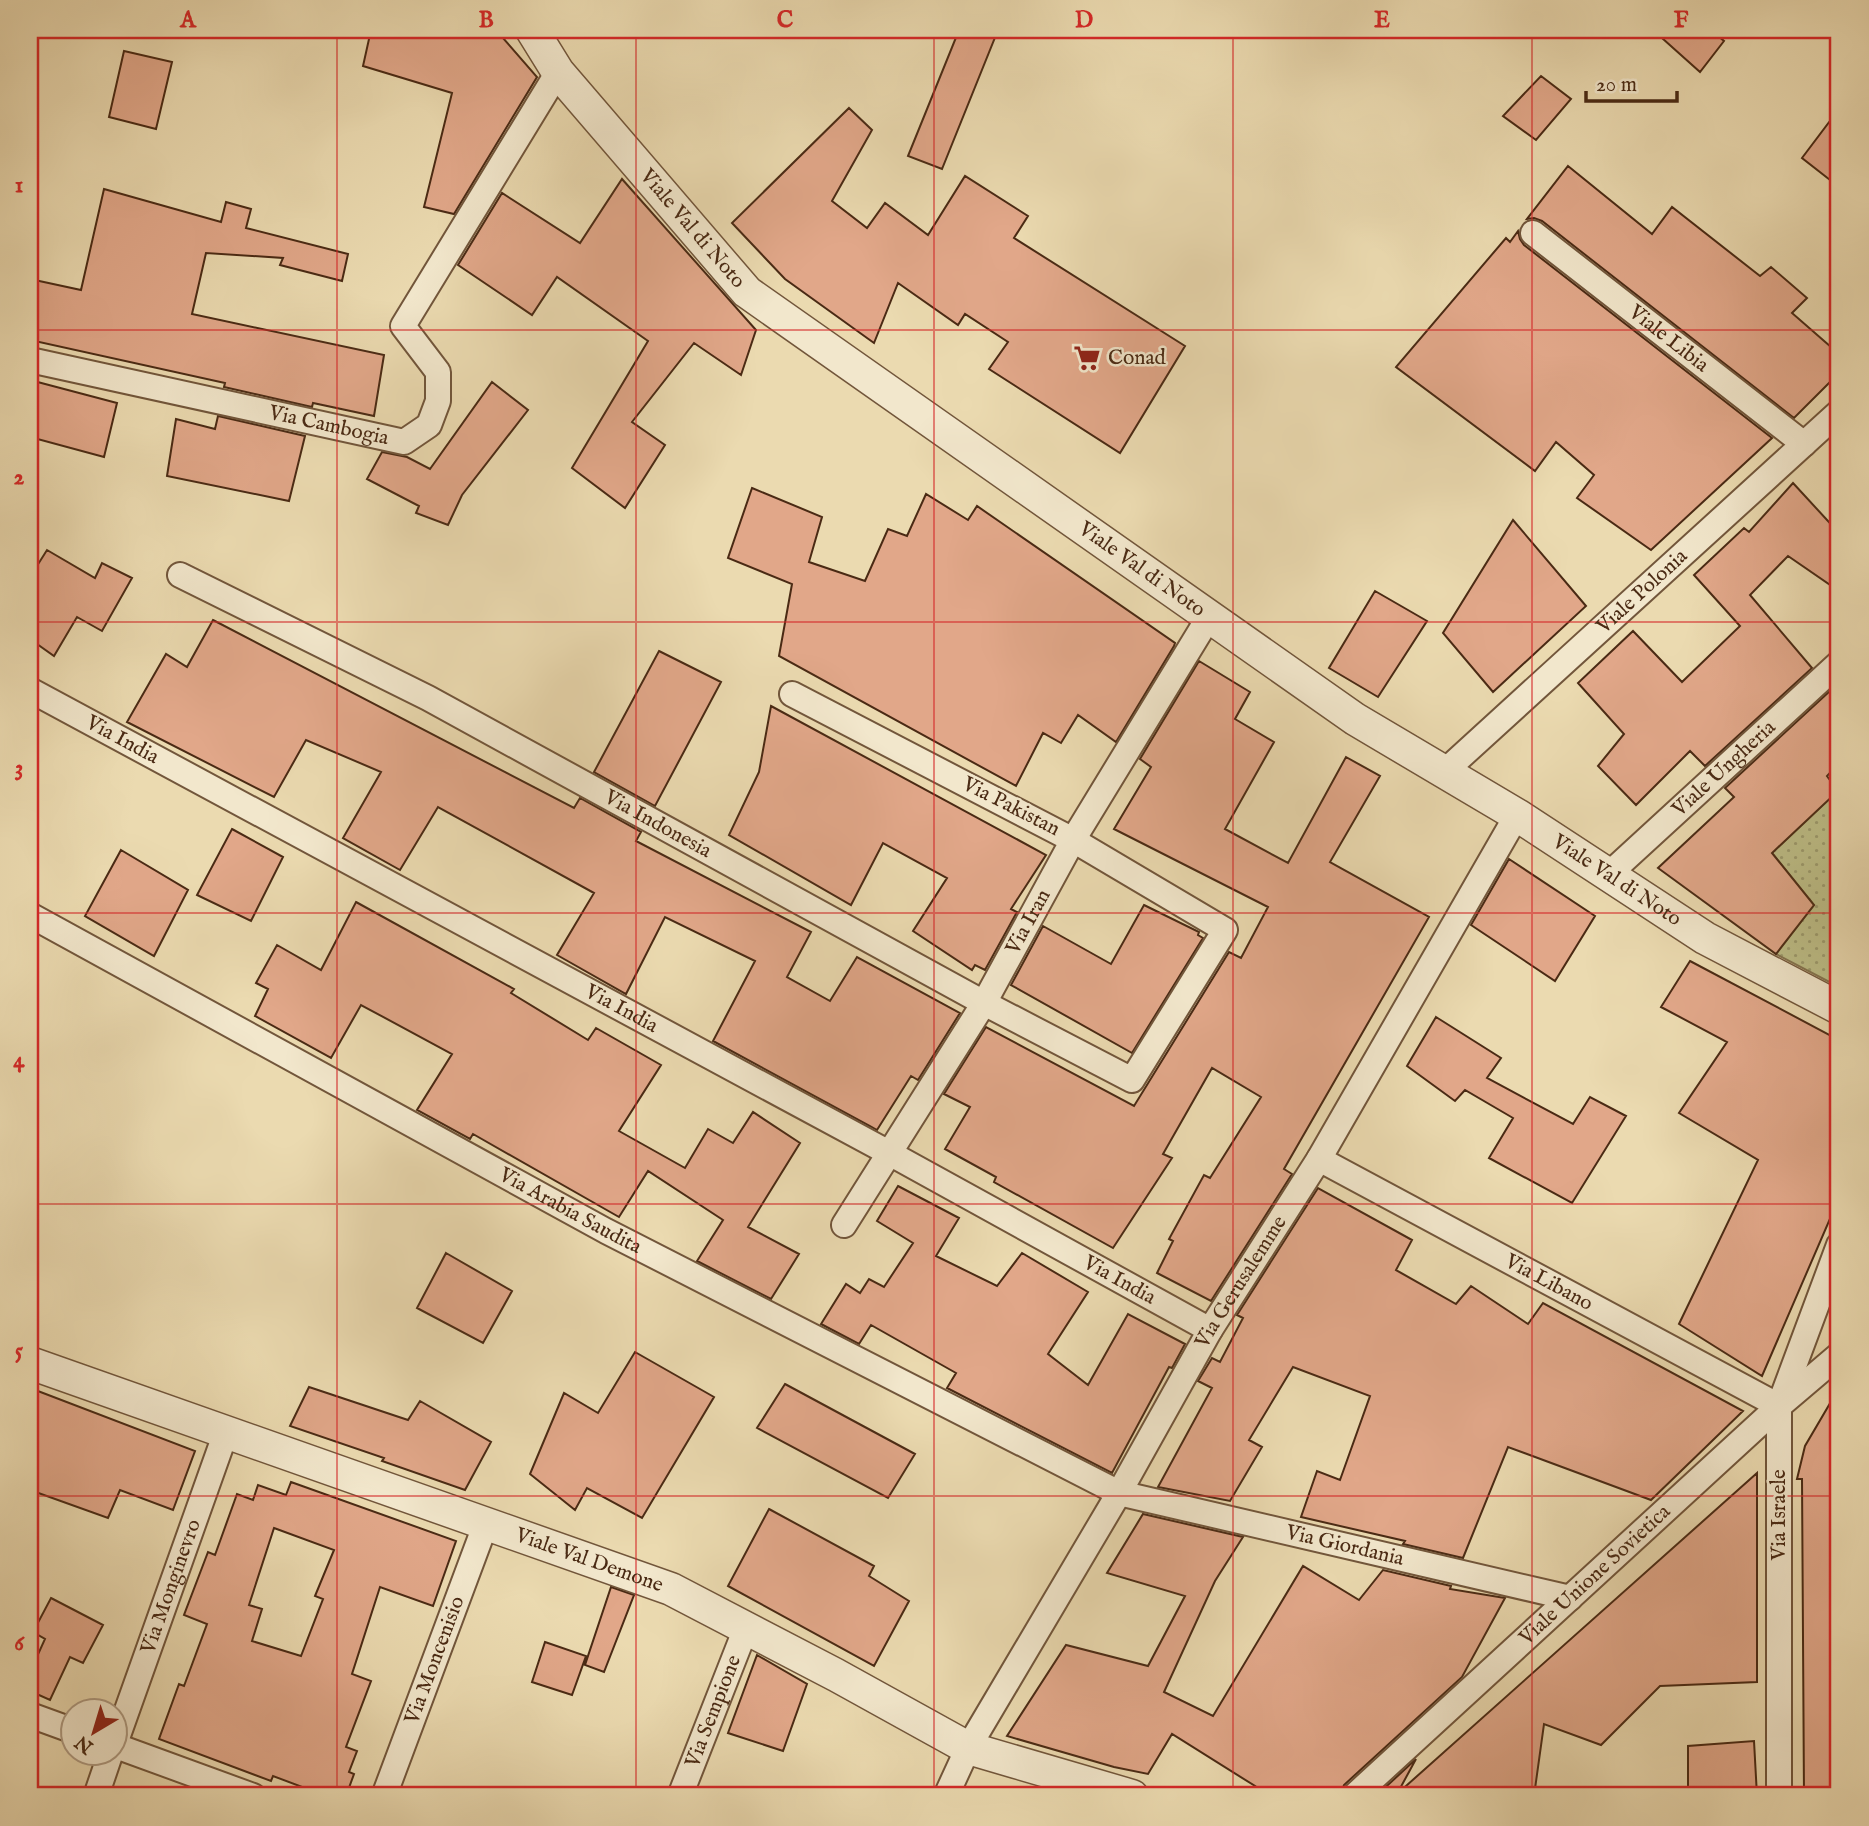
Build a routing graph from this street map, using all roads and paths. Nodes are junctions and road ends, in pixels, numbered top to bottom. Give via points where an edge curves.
1 (532, 30) edge
2 (558, 72) junction
3 (1533, 233) dead end
4 (30, 360) edge
5 (1839, 412) edge
6 (1804, 444) junction
7 (180, 575) dead end
8 (1209, 617) junction
9 (1839, 663) edge
10 (30, 690) edge
11 (792, 694) dead end
12 (1444, 772) junction
13 (1517, 815) junction
14 (1073, 840) junction
15 (1609, 874) junction
16 (30, 915) edge
17 (984, 1003) junction
18 (1839, 1008) edge
19 (1132, 1080) joint
20 (891, 1154) junction
21 (1319, 1159) junction
22 (844, 1226) dead end
23 (1839, 1245) edge
24 (1210, 1331) junction
25 (1839, 1355) edge
26 (30, 1363) edge
27 (1779, 1406) junction
28 (226, 1432) junction
29 (1119, 1493) junction
30 (486, 1523) junction
31 (1570, 1598) junction
32 (746, 1628) junction
33 (130, 1704) edge
34 (30, 1716) edge
35 (60, 1726) edge
36 (968, 1748) junction
37 (130, 1749) edge
38 (106, 1766) edge
39 (96, 1796) edge
40 (253, 1796) edge
41 (384, 1796) edge
42 (680, 1796) edge
43 (946, 1796) edge
44 (1132, 1796) edge
45 (1353, 1796) edge
46 (1779, 1796) edge

1 - 2 street, Viale Val di Noto
2 - 4 street, Via Cambogia via 403,326 438,372 438,401 429,425 404,442
2 - 8 street, Viale Val di Noto via 747,292
3 - 6 street, Viale Libia
5 - 6 street, Viale Polonia
6 - 12 street, Viale Polonia
7 - 17 street, Via Indonesia via 428,698
8 - 12 street, Viale Val di Noto via 1355,719
8 - 14 street, Via Iran
9 - 15 street, Viale Ungheria
10 - 20 street, Via India
11 - 14 street, Via Pakistan
12 - 13 street, Viale Val di Noto
13 - 15 street, Viale Val di Noto
13 - 21 street, Via Gerusalemme
14 - 17 street, Via Iran
14 - 19 street, Via Pakistan via 1225,930
15 - 18 street, Viale Val di Noto via 1705,938
16 - 29 street, Via Arabia Saudita via 606,1231
17 - 19 street, Via Indonesia
17 - 20 street, Via Iran
20 - 22 street, Via Iran
20 - 24 street, Via India
21 - 24 street, Via Gerusalemme
21 - 27 street, Via Libano
23 - 27 street, Via Israele
24 - 29 street, Via Gerusalemme
25 - 27 street, Viale Unione Sovietica
26 - 28 street, Viale Val Demone
27 - 31 street, Viale Unione Sovietica
27 - 46 street, Via Israele
28 - 30 street, Viale Val Demone
28 - 33 street, Via Monginevro
29 - 31 street, Via Giordania
29 - 36 street, Via Gerusalemme
30 - 32 street, Viale Val Demone via 671,1589
30 - 41 street, Via Moncenisio
31 - 45 street, Viale Unione Sovietica
32 - 36 street, Viale Val Demone
32 - 42 street, Via Sempione
34 - 35 street
36 - 43 street, Via Gerusalemme
36 - 44 street, Viale Val Demone
37 - 40 street
38 - 39 street

